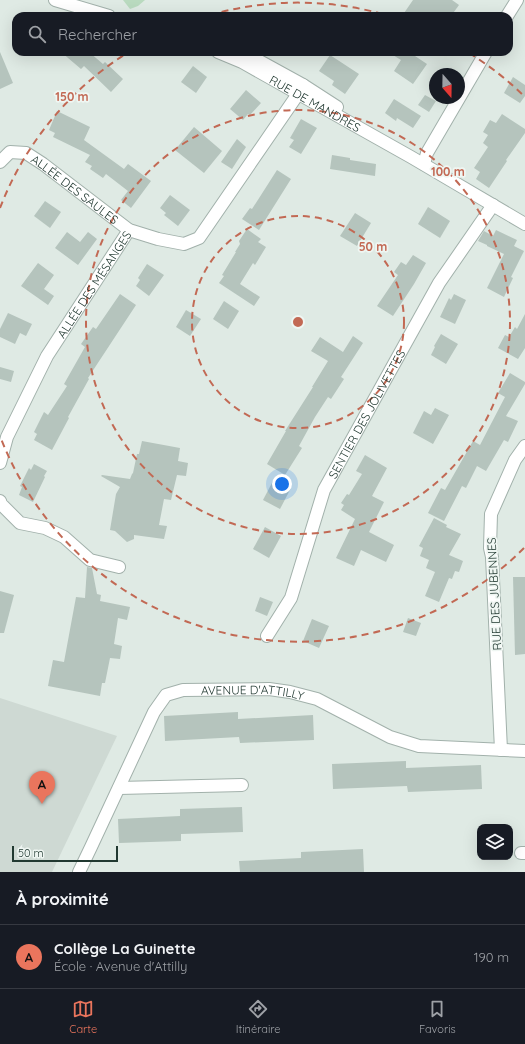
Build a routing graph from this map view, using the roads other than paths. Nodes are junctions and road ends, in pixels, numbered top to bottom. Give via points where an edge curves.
1 (56, 0) edge
2 (517, 0) edge
3 (96, 12) edge
4 (510, 12) edge
5 (228, 56) edge
6 (250, 56) edge
7 (484, 56) edge
8 (301, 89) junction
9 (0, 162) edge
10 (424, 164) junction
11 (493, 205) junction
12 (525, 224) edge
13 (129, 230) junction
14 (525, 446) edge
15 (0, 462) edge
16 (0, 501) edge
17 (120, 567) dead end
18 (267, 636) dead end
19 (501, 750) junction
20 (525, 751) edge
21 (242, 785) dead end
22 (119, 788) junction
23 (79, 872) edge

1 - 3 street
2 - 4 street
5 - 8 street, RUE DE MANDRES
6 - 8 street, RUE DE MANDRES
7 - 10 street via 427,153
8 - 10 street, RUE DE MANDRES
8 - 13 street, ALLÉE DES MÉSANGES via 199,238 184,244
9 - 13 street, ALLÉE DES SAULES via 10,152 26,153
10 - 11 street, RUE DE MANDRES
11 - 12 street, RUE DE MANDRES
11 - 18 street, SENTIER DES JOLIVETTES via 439,284 324,490 291,598
13 - 15 street, ALLÉE DES MÉSANGES via 47,356 7,437
14 - 19 street, RUE DES JUBENNES via 515,460 492,514 490,548
16 - 17 street via 0,504 20,523 45,528 64,537 90,560
19 - 20 street, AVENUE D'ATTILLY
19 - 22 street, AVENUE D'ATTILLY via 419,746 390,737 317,699 290,692 269,689 183,690 166,695 154,712
21 - 22 street
22 - 23 street, AVENUE D'ATTILLY

